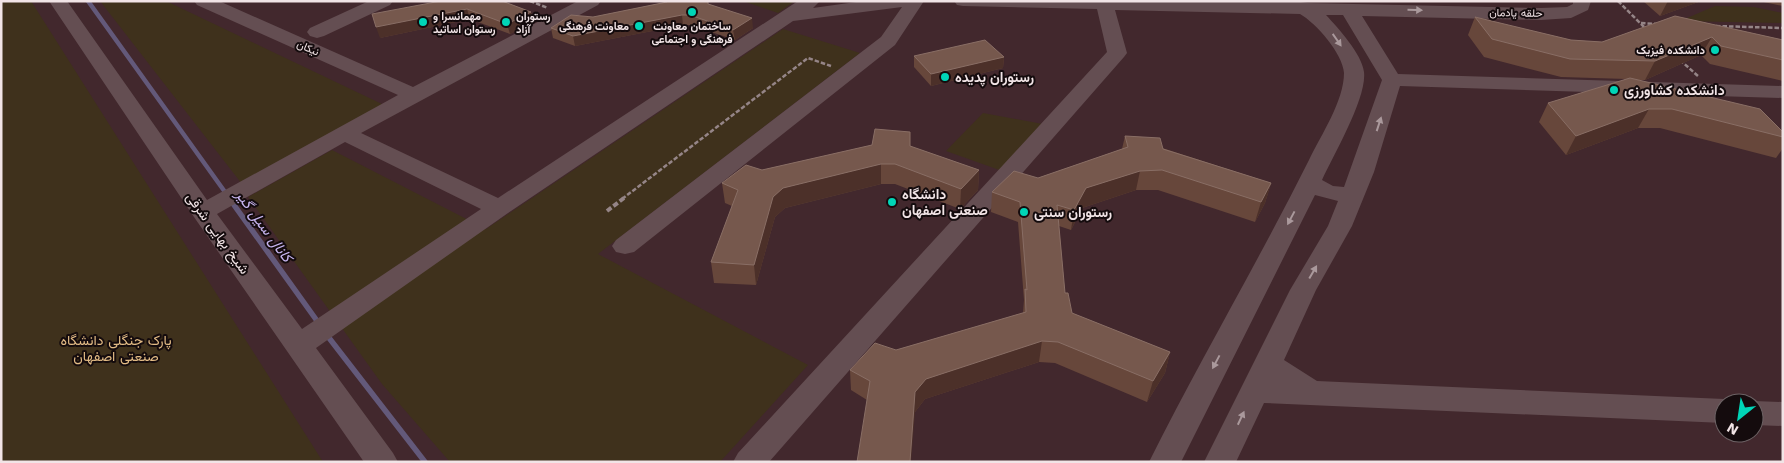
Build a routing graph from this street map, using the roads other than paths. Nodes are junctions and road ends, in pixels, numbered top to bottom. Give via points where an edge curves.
1 (58, 1) edge
2 (203, 1) edge
3 (384, 1) edge
4 (592, 1) edge
5 (811, 1) edge
6 (908, 1) edge
7 (916, 1) edge
8 (963, 1) edge
9 (1582, 1) edge
10 (1105, 4) junction
11 (1301, 7) junction
12 (1358, 9) junction
13 (786, 16) junction
14 (317, 32) dead end
15 (1392, 80) junction
16 (1783, 92) edge
17 (414, 95) junction
18 (345, 134) junction
19 (1310, 181) junction
20 (1353, 194) junction
21 (499, 208) junction
22 (202, 212) junction
23 (625, 246) dead end
24 (300, 345) junction
25 (1267, 364) junction
26 (1253, 391) junction
27 (1311, 392) junction
28 (1714, 411) edge
29 (1764, 413) edge
30 (1783, 414) edge
31 (382, 462) edge
32 (749, 462) edge
33 (1165, 462) edge
34 (1220, 462) edge

1 - 22 lane, شیخ بهایی شرقی
2 - 17 lane, نیکان
3 - 14 lane
4 - 17 lane
5 - 13 lane
6 - 13 lane
7 - 23 lane via 888,41
8 - 10 lane, حلقه یادمان
12 -> 9 lane, حلقه یادمان via 1541,14 1571,12 1582,6
10 - 11 lane, حلقه یادمان
10 - 32 lane via 1116,53
11 - 12 lane, حلقه یادمان
11 -> 19 lane via 1317,16 1334,35 1354,71 1353,91
12 - 15 lane via 1352,16
13 - 21 lane
15 - 16 lane
20 -> 15 lane
17 - 18 lane
18 - 21 lane
18 - 22 lane
19 - 20 lane via 1319,190 1337,195
19 -> 33 lane
25 -> 20 lane via 1303,290 1340,226
21 - 24 lane
22 - 24 lane, شیخ بهایی شرقی
24 - 31 lane, شیخ بهایی شرقی
25 - 26 lane
25 - 27 lane
26 - 27 lane
34 -> 26 lane
27 - 28 lane
29 - 30 lane

